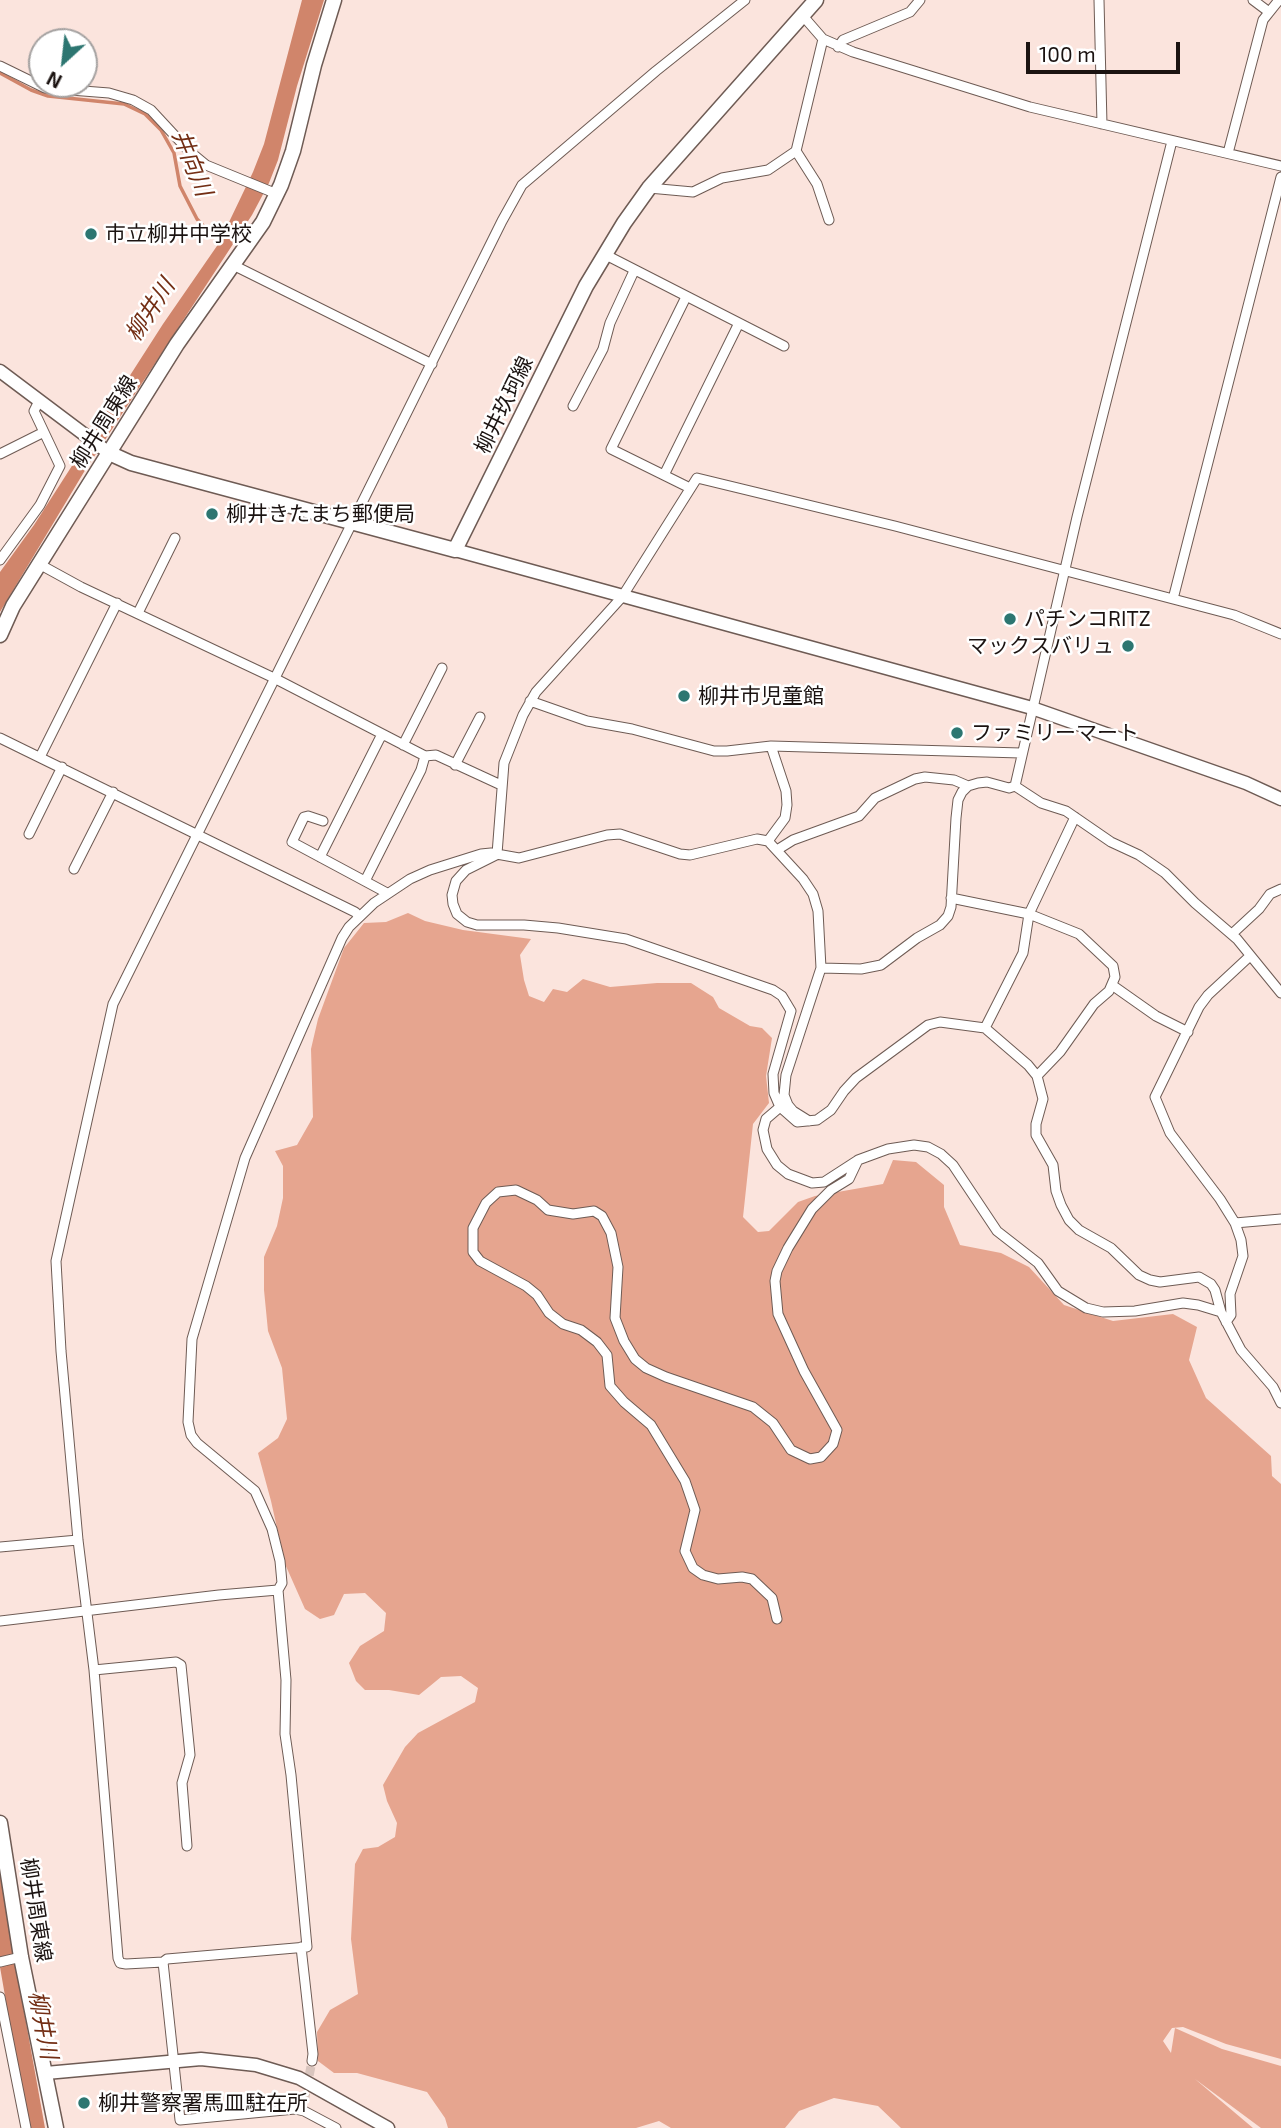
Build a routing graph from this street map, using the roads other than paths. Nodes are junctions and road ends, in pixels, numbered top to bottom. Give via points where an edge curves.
1 (334, 0) edge
2 (745, 0) edge
3 (920, 0) edge
4 (1099, 0) edge
5 (1253, 0) edge
6 (1279, 0) edge
7 (809, 5) edge
8 (1269, 12) junction
9 (823, 39) junction
10 (838, 47) junction
11 (0, 66) edge
12 (1102, 124) junction
13 (1172, 141) junction
14 (796, 150) junction
15 (1228, 153) junction
16 (1281, 166) edge
17 (1281, 177) edge
18 (649, 188) junction
19 (275, 193) junction
20 (829, 220) dead end
21 (604, 254) junction
22 (233, 265) junction
23 (634, 271) junction
24 (686, 297) junction
25 (739, 323) junction
26 (785, 346) dead end
27 (432, 364) junction
28 (0, 371) edge
29 (39, 401) junction
30 (573, 406) dead end
31 (42, 433) junction
32 (105, 451) junction
33 (0, 454) edge
34 (664, 475) junction
35 (690, 488) junction
36 (353, 522) junction
37 (175, 538) dead end
38 (455, 550) junction
39 (0, 560) edge
40 (39, 564) junction
41 (1064, 570) junction
42 (622, 597) junction
43 (1173, 599) junction
44 (117, 603) junction
45 (138, 612) junction
46 (1281, 634) edge
47 (0, 635) edge
48 (442, 668) dead end
49 (274, 678) junction
50 (530, 701) junction
51 (1032, 708) junction
52 (480, 717) dead end
53 (384, 735) junction
54 (0, 738) edge
55 (403, 744) junction
56 (771, 746) junction
57 (1021, 753) junction
58 (425, 756) junction
59 (40, 757) junction
60 (455, 765) junction
61 (62, 767) junction
62 (500, 785) junction
63 (968, 786) junction
64 (1014, 786) junction
65 (113, 792) junction
66 (1281, 799) edge
67 (1075, 817) junction
68 (323, 821) dead end
69 (29, 834) dead end
70 (196, 834) junction
71 (768, 841) junction
72 (777, 850) junction
73 (497, 854) junction
74 (320, 857) junction
75 (74, 869) dead end
76 (365, 881) junction
77 (1281, 889) edge
78 (387, 894) junction
79 (951, 898) junction
80 (1029, 914) junction
81 (359, 916) junction
82 (1232, 934) junction
83 (1250, 956) junction
84 (821, 968) junction
85 (1112, 985) junction
86 (1281, 993) edge
87 (985, 1028) junction
88 (1188, 1032) junction
89 (1037, 1076) junction
90 (780, 1107) junction
91 (809, 1121) junction
92 (858, 1160) junction
93 (1281, 1219) edge
94 (1235, 1223) junction
95 (1224, 1317) junction
96 (1281, 1403) edge
97 (78, 1540) junction
98 (0, 1547) edge
99 (278, 1590) junction
100 (88, 1611) junction
101 (777, 1619) dead end
102 (0, 1621) edge
103 (94, 1670) junction
104 (0, 1823) edge
105 (187, 1846) dead end
106 (301, 1947) junction
107 (19, 1957) junction
108 (0, 1962) edge
109 (163, 1962) junction
110 (0, 1997) edge
111 (173, 2061) junction
112 (312, 2061) tunnel mouth
113 (46, 2073) junction
114 (179, 2124) edge
115 (26, 2128) edge
116 (56, 2128) edge
117 (336, 2128) edge
118 (388, 2128) edge

1 - 19 main road, 柳井周東線 via 293,151
2 - 27 street via 522,185
3 - 10 street via 910,12 844,40
4 - 12 street
5 - 8 street
6 - 8 street
7 - 9 street
7 - 18 main road, 柳井玖珂線
8 - 15 street via 1263,20
9 - 10 street
9 - 14 street
10 - 12 street via 1030,107
11 - 19 street via 46,89 109,93 134,100 152,110 206,165
12 - 13 street
13 - 15 street
13 - 41 street
14 - 18 street via 768,170 722,178 693,191
14 - 20 street via 817,184
15 - 16 street
17 - 43 street
18 - 21 main road, 柳井玖珂線
19 - 22 main road, 柳井周東線 via 257,231
21 - 23 street
21 - 38 main road, 柳井玖珂線
22 - 27 street
22 - 32 main road, 柳井周東線
23 - 24 street
23 - 30 street via 603,349
24 - 25 street
24 - 34 street via 611,449
25 - 26 street
25 - 34 street
27 - 36 street
28 - 29 street
29 - 31 street via 34,411
29 - 32 street
31 - 33 street
31 - 39 street via 60,466 32,518
32 - 36 main road via 131,463
32 - 40 main road, 柳井周東線
34 - 35 street
35 - 41 street via 697,478
35 - 42 street
36 - 38 main road
36 - 49 street
37 - 45 street
38 - 42 street
40 - 44 street
40 - 47 main road, 柳井周東線
41 - 43 street
41 - 51 street
42 - 50 street
42 - 51 street
43 - 46 street via 1234,615
44 - 45 street
44 - 59 street
45 - 49 street
48 - 55 street
49 - 53 street
49 - 70 street
50 - 56 street via 587,722 714,751
50 - 62 street via 507,753
51 - 57 street
51 - 66 street
52 - 60 street
53 - 55 street
53 - 74 street
54 - 59 street
55 - 58 street
56 - 57 street
56 - 71 street via 787,805 785,818
57 - 64 street
58 - 60 street via 436,755
58 - 76 street
59 - 61 street
60 - 62 street
61 - 65 street
61 - 69 street
62 - 73 street
63 - 64 street via 987,782
63 - 72 street via 954,780 915,779 874,798 859,816
63 - 79 street via 958,800
64 - 67 street
65 - 70 street
65 - 75 street
67 - 80 street
67 - 82 street via 1165,873
68 - 74 street via 304,817 292,842
70 - 81 street
70 - 97 street via 113,1003 56,1261
71 - 72 street
71 - 73 street via 757,839 690,855 620,834 519,858
72 - 84 street via 813,894
73 - 78 street via 481,854 430,870
73 - 90 street via 466,870 456,881 453,904 467,922 626,939 782,996 791,1010 773,1074
74 - 76 street
76 - 78 street
77 - 82 street via 1270,894
78 - 81 street
79 - 80 street
79 - 84 street via 948,916 940,925 881,965
80 - 85 street via 1090,942 1113,966
80 - 87 street via 1023,953
81 - 99 street via 342,938 245,1158 192,1339 191,1435 255,1491 280,1561 282,1583
82 - 83 street
83 - 86 street
83 - 88 street via 1208,995
84 - 91 street via 786,1075 784,1095 793,1111
85 - 88 street
85 - 89 street
87 - 89 street
87 - 91 street via 940,1022 928,1025 856,1078 825,1116
88 - 94 street via 1158,1088 1156,1103 1170,1133
89 - 95 street via 1043,1099 1036,1135 1053,1165 1069,1220 1150,1280 1206,1280 1216,1290
90 - 91 street via 797,1122
90 - 92 street via 766,1119 763,1130 766,1149 788,1174 812,1183 824,1182
92 - 95 street via 914,1145 941,1154 997,1231 1038,1263 1058,1291 1086,1308 1135,1311 1183,1303
92 - 101 street via 849,1179 812,1209 788,1248 775,1281 778,1314 837,1430 833,1444 821,1457 810,1459 791,1450 773,1423 752,1407 666,1377 635,1359 615,1318 618,1267 602,1216 594,1211 548,1210 516,1190 498,1192 486,1203 473,1228 473,1251 480,1261 526,1286 549,1314 581,1330 607,1355 610,1386 651,1425 685,1481 695,1510 685,1551 693,1568 718,1579 752,1579 772,1598
93 - 94 street
94 - 95 street via 1244,1250 1230,1294 1231,1315
95 - 96 street via 1241,1350
97 - 98 street
97 - 100 street
99 - 100 street
99 - 106 street via 286,1680 285,1734 307,1947
100 - 102 street
100 - 103 street
103 - 105 street via 181,1665 190,1755 182,1783
103 - 109 street via 118,1958 126,1964
104 - 107 main road, 柳井周東線
106 - 109 street
106 - 112 street
107 - 108 street
107 - 113 main road, 柳井周東線
109 - 111 street
110 - 115 street
111 - 113 street
111 - 114 street
111 - 118 street via 232,2061 277,2071 299,2078
113 - 116 main road, 柳井周東線
114 - 117 street via 304,2106

